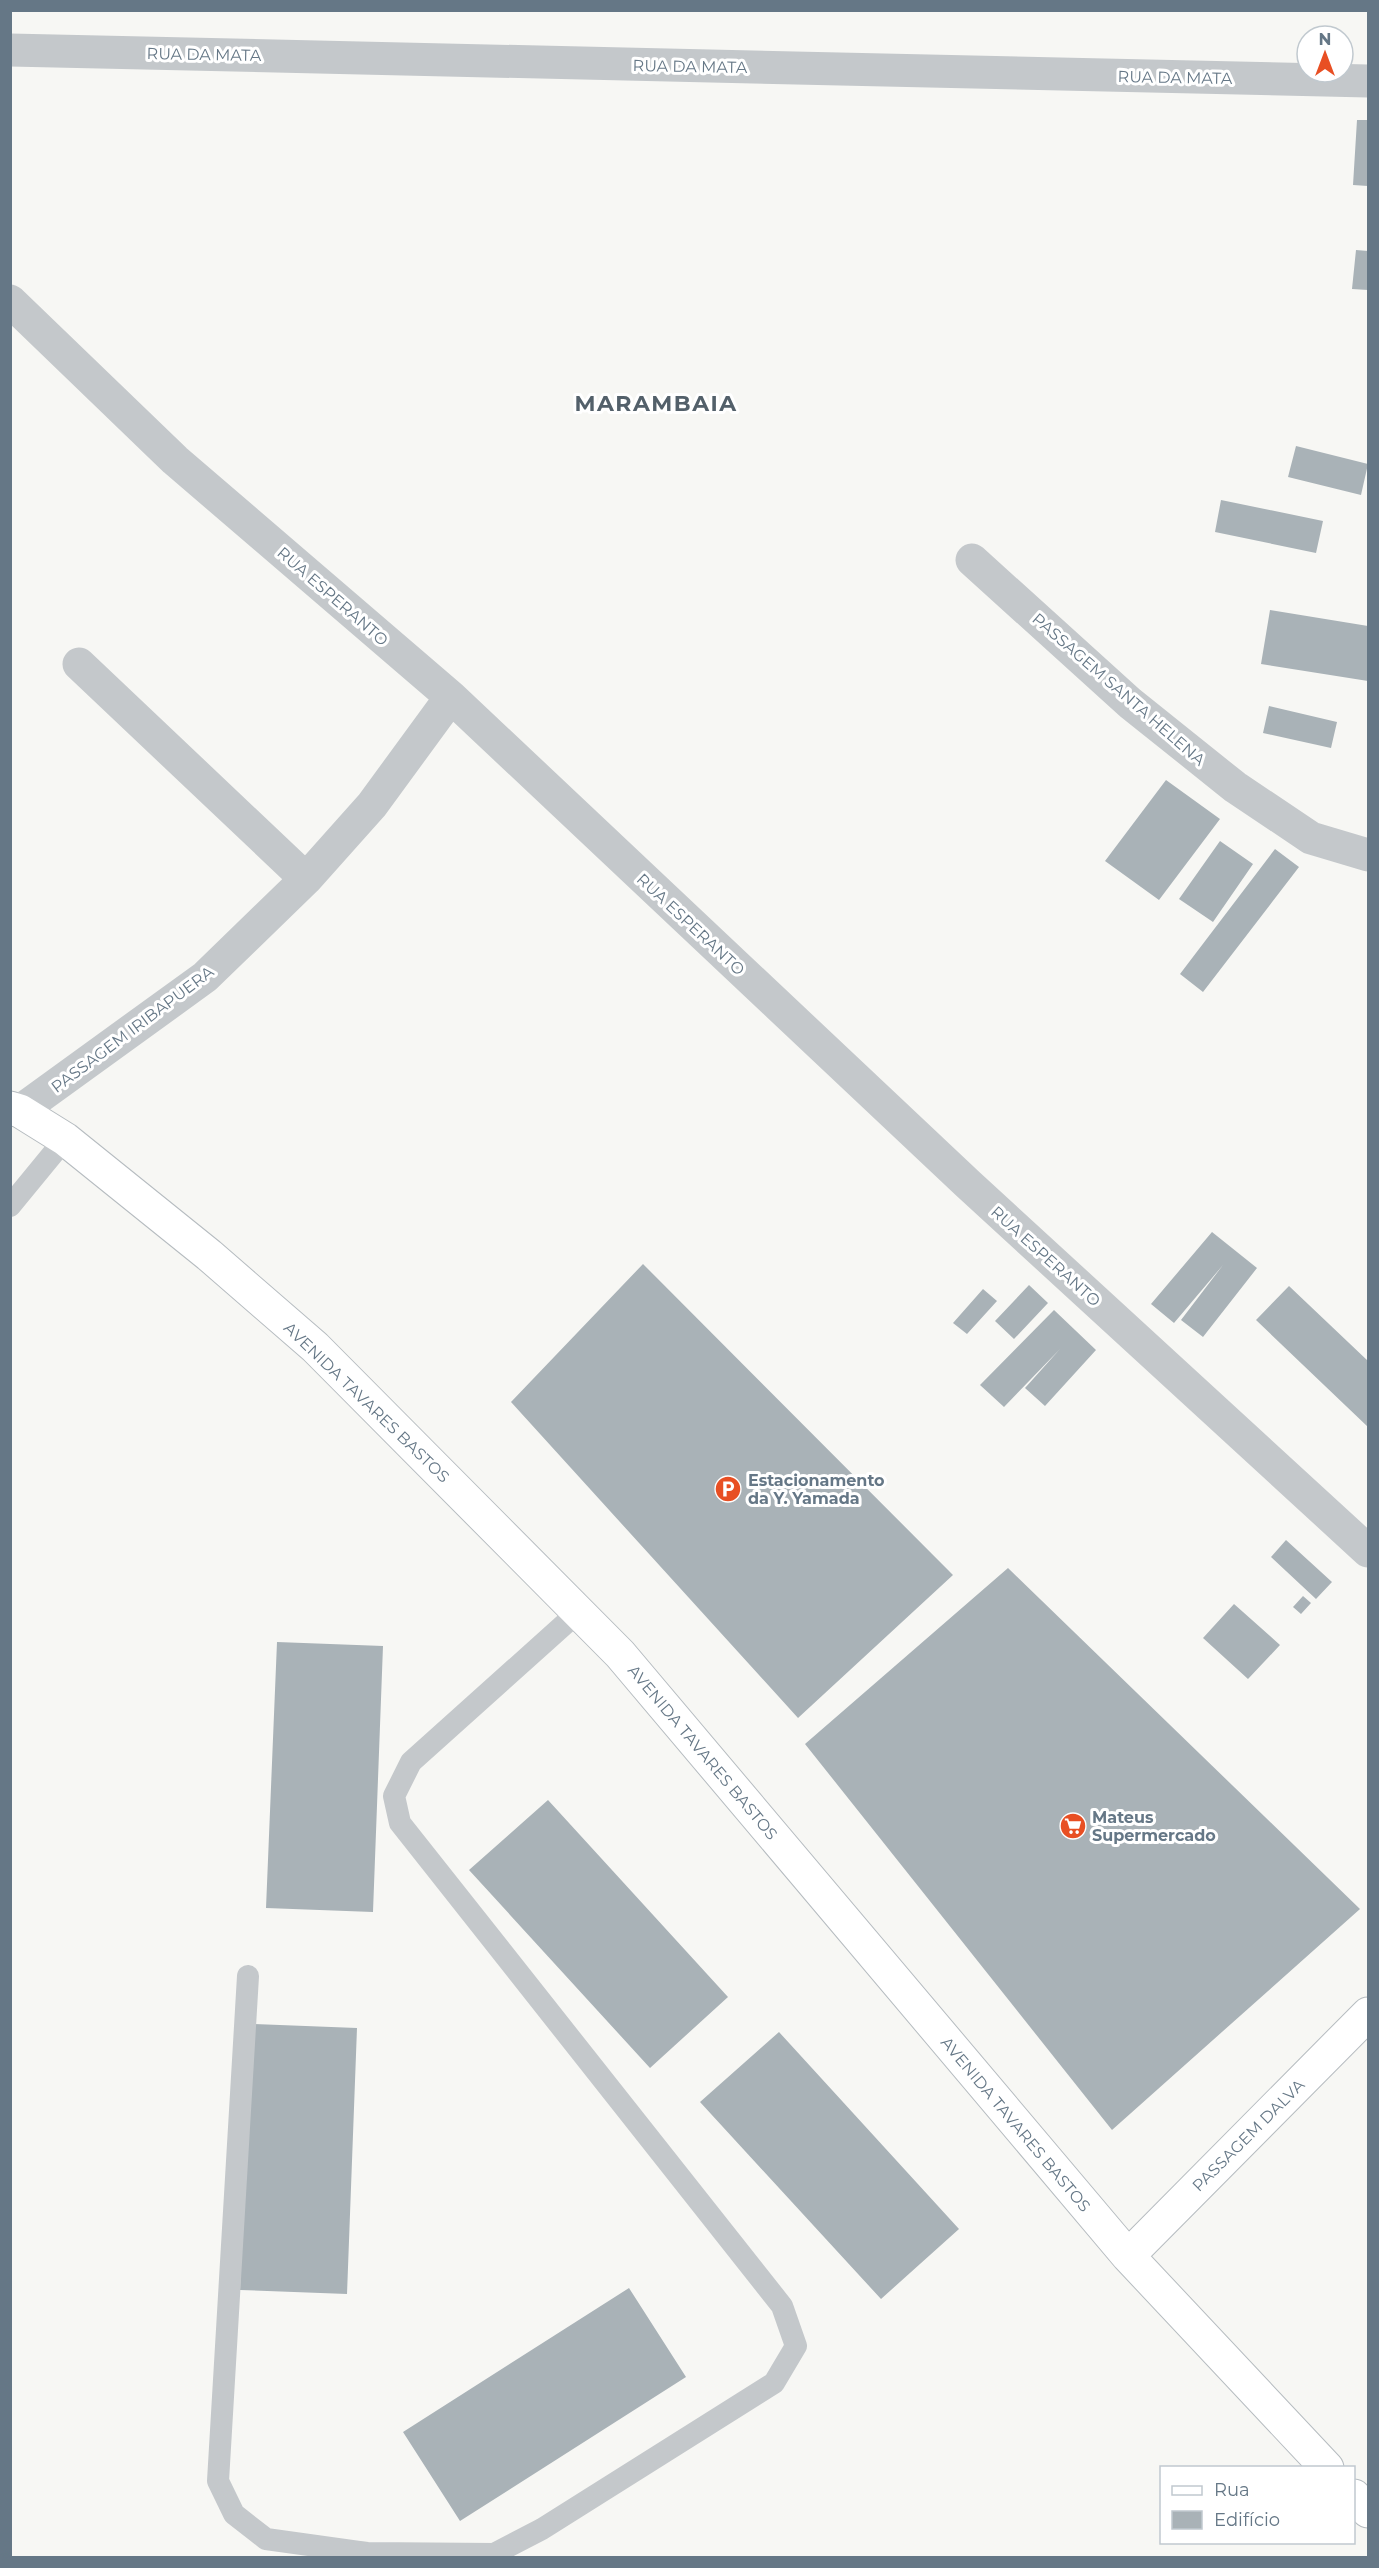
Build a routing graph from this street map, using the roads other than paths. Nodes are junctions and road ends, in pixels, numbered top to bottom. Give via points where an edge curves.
1 (10, 50) edge
2 (1368, 81) edge
3 (10, 301) edge
4 (972, 560) dead end
5 (79, 664) dead end
6 (451, 697) junction
7 (1368, 855) edge
8 (306, 879) junction
9 (15, 1110) edge
10 (65, 1139) junction
11 (10, 1206) edge
12 (1368, 1551) edge
13 (577, 1613) junction
14 (248, 1976) dead end
15 (1368, 2014) edge
16 (1128, 2256) junction
17 (1325, 2466) edge
18 (1355, 2498) edge
19 (1368, 2511) edge

1 - 2 street, RUA DA MATA
3 - 6 street, RUA ESPERANTO via 175,460
4 - 7 street, PASSAGEM SANTA HELENA via 1130,703 1235,787 1311,838
5 - 8 street
6 - 8 street, PASSAGEM IRIBAPUERA via 372,805
6 - 12 street, RUA ESPERANTO via 968,1184
8 - 9 street, PASSAGEM IRIBAPUERA via 205,977
9 - 10 main road, AVENIDA TAVARES BASTOS
10 - 11 lane
10 - 13 main road, AVENIDA TAVARES BASTOS via 315,1347
13 - 14 lane via 411,1762 394,1796 400,1823 782,2306 796,2346 774,2383 542,2529 494,2554 367,2553 266,2539 234,2514 218,2481
13 - 16 main road, AVENIDA TAVARES BASTOS via 628,1663
15 - 16 main road, PASSAGEM DALVA
16 - 17 main road, AVENIDA TAVARES BASTOS
18 - 19 main road

